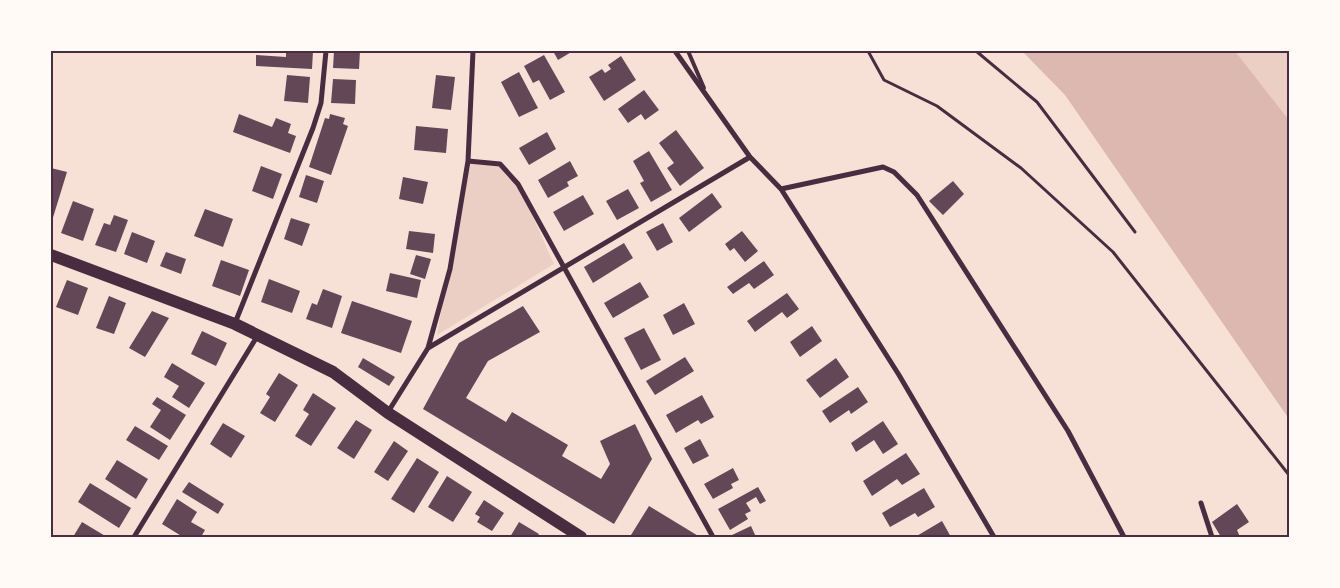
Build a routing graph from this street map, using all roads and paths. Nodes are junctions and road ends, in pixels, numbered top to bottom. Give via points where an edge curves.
1 (326, 51) edge
2 (473, 51) edge
3 (675, 51) edge
4 (688, 51) edge
5 (868, 51) edge
6 (976, 51) edge
7 (706, 94) junction
8 (750, 157) junction
9 (468, 161) junction
10 (780, 189) junction
11 (1135, 232) dead end
12 (51, 255) edge
13 (564, 266) junction
14 (235, 324) junction
15 (258, 335) junction
16 (428, 348) junction
17 (388, 413) junction
18 (1289, 475) edge
19 (1201, 503) dead end
20 (134, 537) edge
21 (581, 537) edge
22 (713, 537) edge
23 (994, 537) edge
24 (1124, 537) edge
25 (1212, 537) edge

1 - 14 street via 321,103 313,128
2 - 9 street
3 - 7 street
4 - 7 lane
5 - 18 path via 884,80 936,106 1021,168 1112,252
6 - 11 path via 1037,102
7 - 8 street
8 - 10 street
8 - 13 street
9 - 13 street via 500,164 506,170 518,184
9 - 16 street via 450,269
10 - 23 street via 899,375
10 - 24 street via 883,167 894,172 918,195 1068,431
12 - 14 main road
13 - 16 street
13 - 22 street
14 - 15 main road
15 - 17 main road via 333,372
15 - 20 street
16 - 17 street
17 - 21 main road
19 - 25 street

